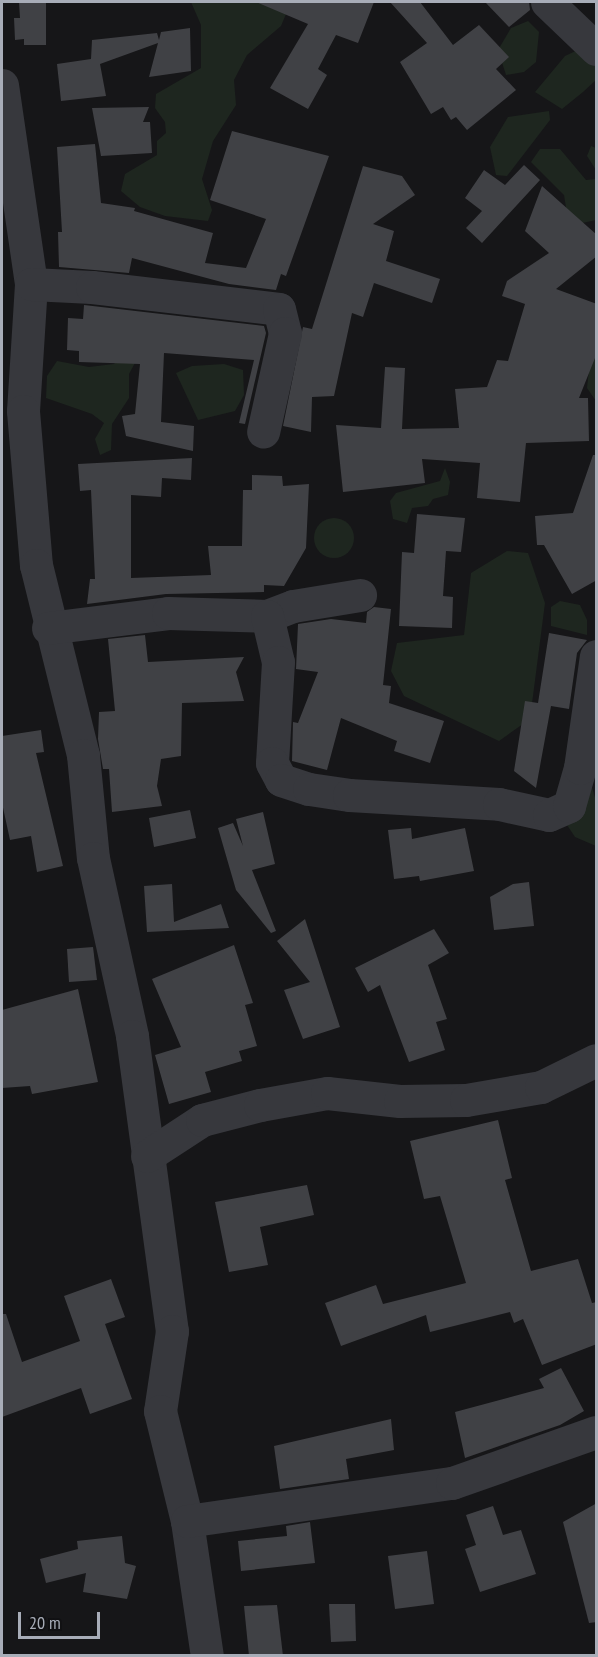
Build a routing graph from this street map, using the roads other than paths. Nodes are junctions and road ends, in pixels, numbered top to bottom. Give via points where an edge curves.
1 (547, 2) edge
2 (597, 49) edge
3 (3, 104) edge
4 (31, 284) junction
5 (263, 432) dead end
6 (360, 595) dead end
7 (267, 616) junction
8 (48, 628) junction
9 (597, 656) edge
10 (597, 1060) edge
11 (147, 1156) junction
12 (597, 1432) edge
13 (187, 1521) junction
14 (207, 1656) edge

1 - 2 street
3 - 4 street
4 - 5 street via 92,287 279,309 285,333
4 - 8 street via 23,411 36,565
6 - 7 street via 293,606
7 - 8 street via 168,613
7 - 9 street via 278,662 272,763 280,780 349,795 499,804 549,815 569,806 580,768
8 - 11 street via 60,660 83,755 93,858 132,1036
10 - 11 street via 541,1087 466,1100 400,1101 327,1093 260,1105 202,1120
11 - 13 street via 172,1331 160,1412
12 - 13 street via 452,1483
13 - 14 street

